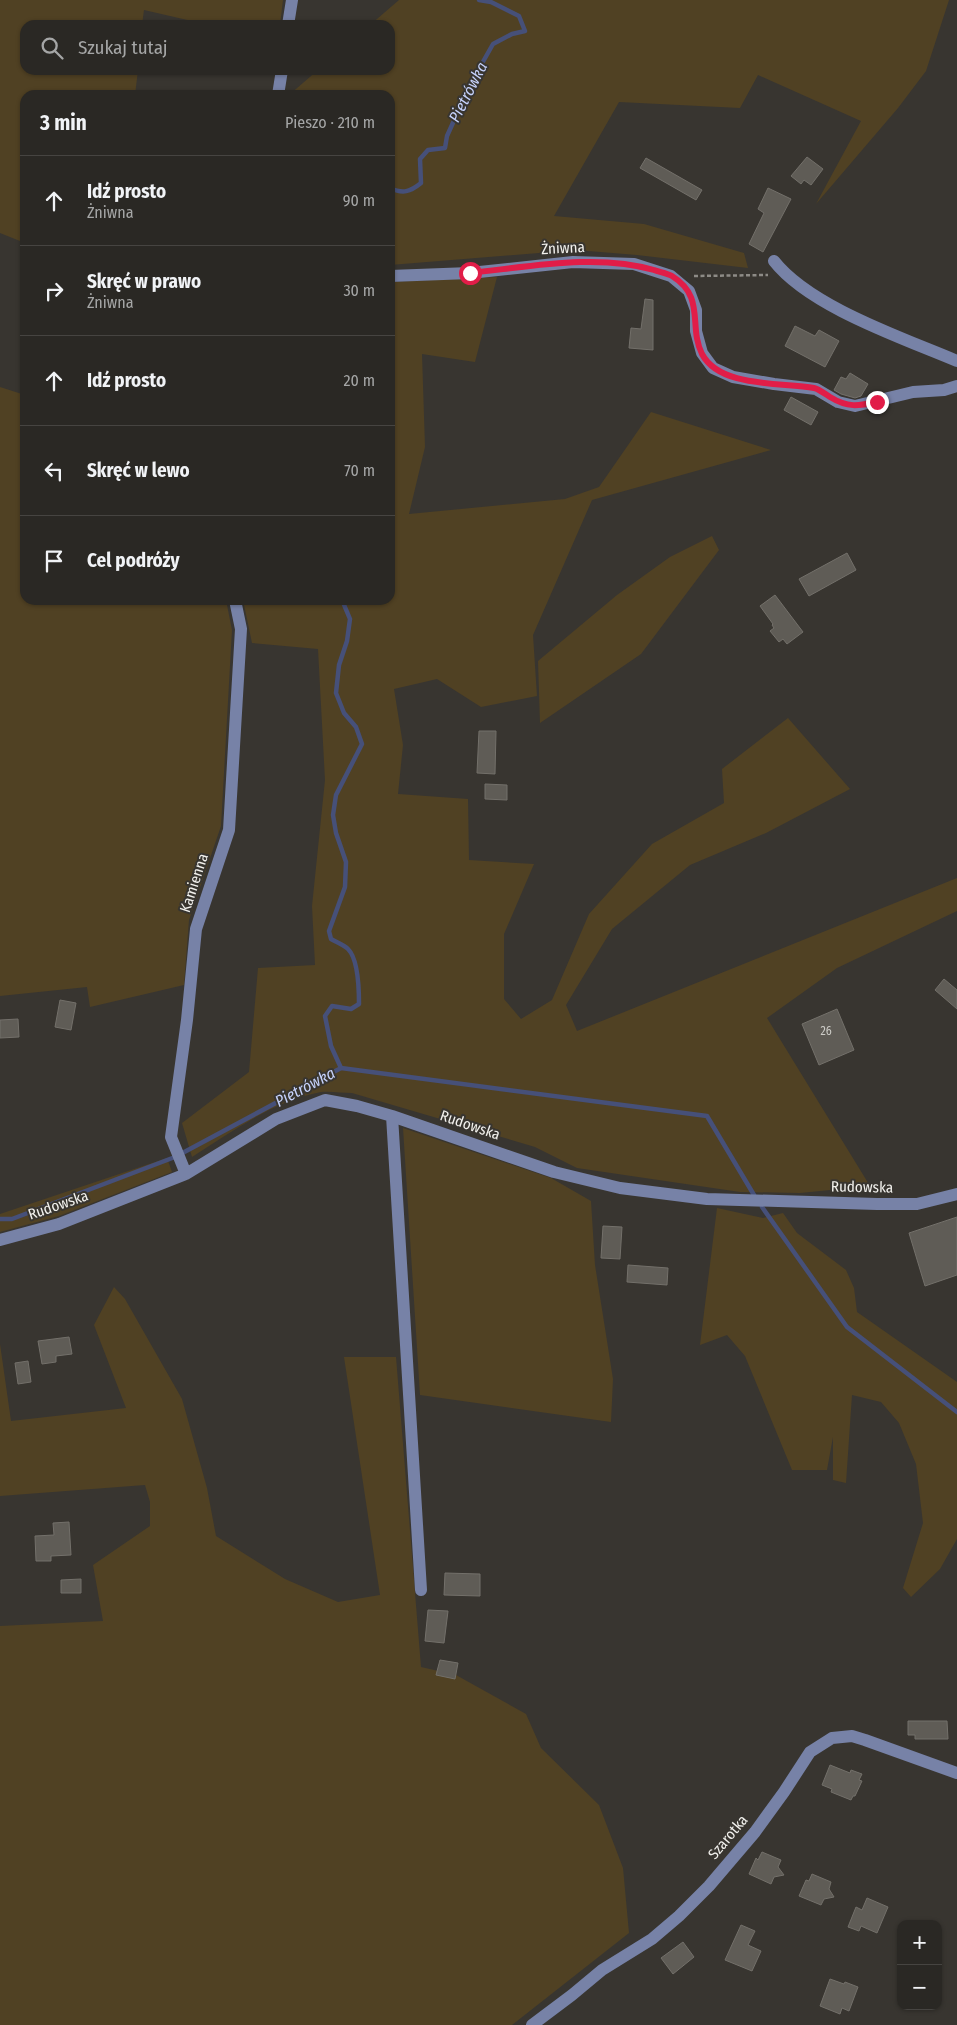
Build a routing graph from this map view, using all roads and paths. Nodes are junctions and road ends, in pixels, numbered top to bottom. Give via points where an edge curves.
1 (292, 0) edge
2 (289, 20) edge
3 (281, 75) edge
4 (279, 90) edge
5 (774, 261) dead end
6 (785, 275) junction
7 (395, 276) edge
8 (671, 276) junction
9 (957, 361) edge
10 (957, 386) edge
11 (236, 605) edge
12 (392, 1116) junction
13 (186, 1174) junction
14 (957, 1194) edge
15 (0, 1240) edge
16 (421, 1590) dead end
17 (957, 1773) edge
18 (532, 2025) edge

1 - 2 street
3 - 4 street
5 - 6 street
6 - 8 path
6 - 9 street via 837,309
7 - 8 street, Żniwna via 470,273 573,262 634,264
8 - 10 street, Żniwna via 689,291 696,310 696,331 702,353 713,368 734,377 816,388 838,402 855,406 913,392
11 - 13 street, Kamienna via 241,629 229,830 196,929 171,1137
12 - 13 street, Rudowska via 325,1100 276,1119
12 - 14 street, Rudowska via 554,1172 620,1188 707,1200 877,1204 917,1204
12 - 16 street
13 - 15 street, Rudowska via 59,1224
17 - 18 street, Szarotka via 852,1736 832,1738 810,1752 755,1832 679,1916

